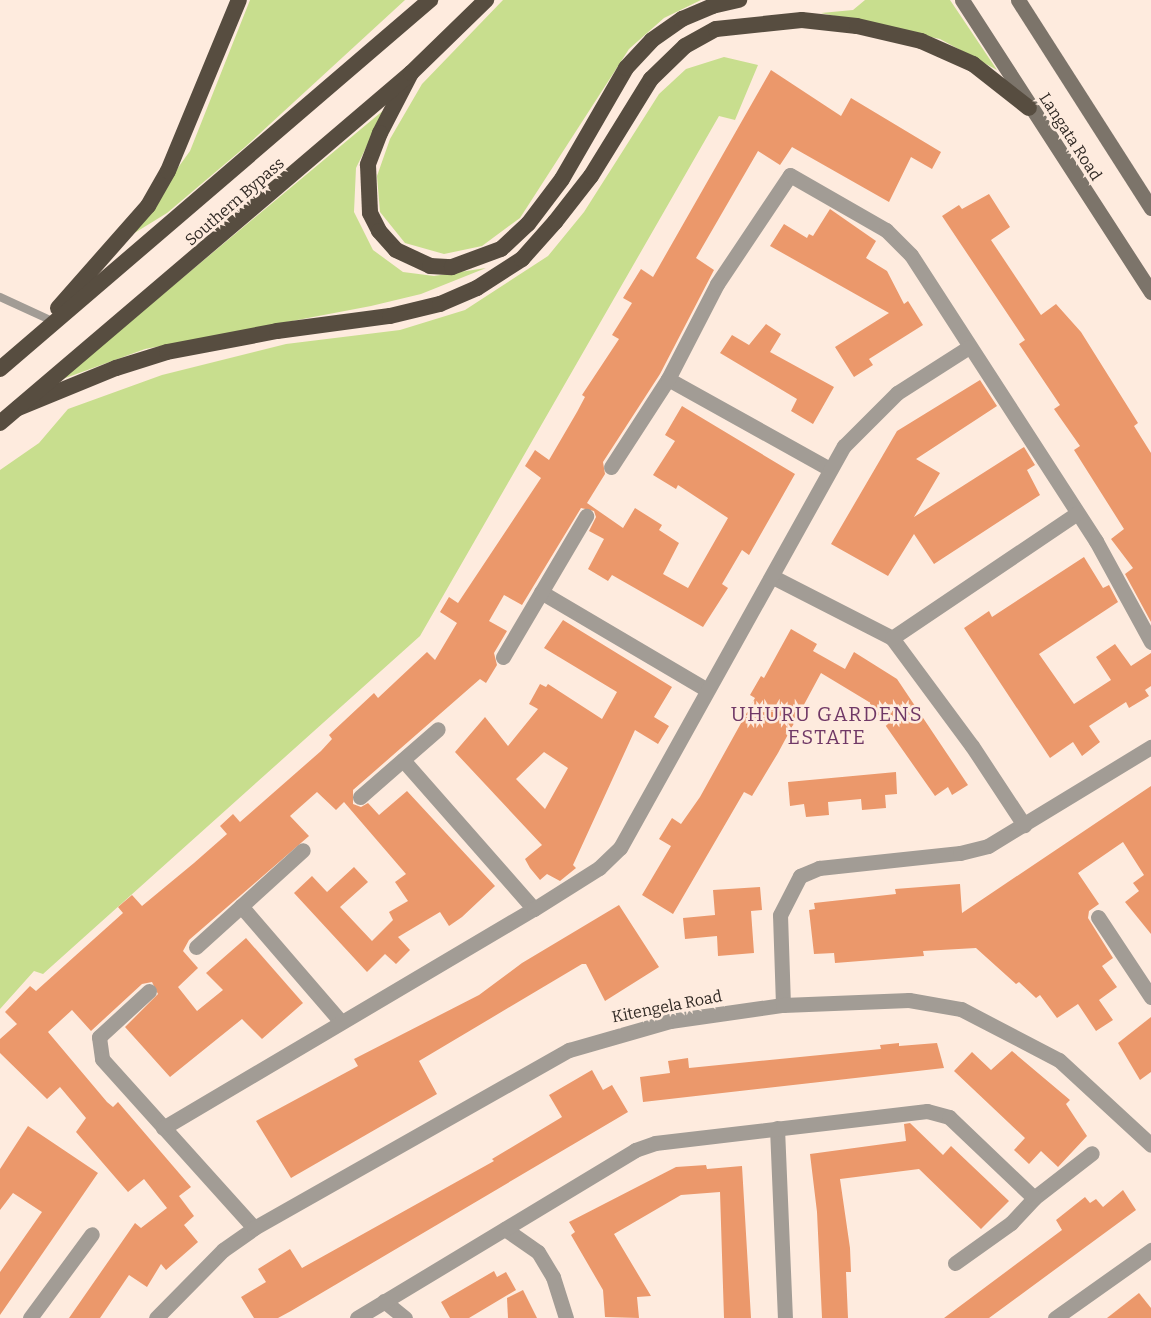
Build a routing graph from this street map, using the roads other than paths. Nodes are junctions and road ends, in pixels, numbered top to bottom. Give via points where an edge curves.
1 (239, 0) edge
2 (430, 0) edge
3 (486, 0) edge
4 (739, 0) edge
5 (962, 0) edge
6 (1018, 0) edge
7 (411, 73) junction
8 (1029, 108) junction
9 (1151, 208) edge
10 (1151, 292) edge
11 (0, 297) edge
12 (48, 319) junction
13 (969, 347) junction
14 (0, 368) edge
15 (668, 379) junction
16 (18, 408) junction
17 (0, 423) edge
18 (611, 467) dead end
19 (830, 469) junction
20 (1076, 514) junction
21 (585, 516) dead end
22 (773, 577) junction
23 (541, 592) junction
24 (892, 638) junction
25 (1151, 642) edge
26 (503, 657) dead end
27 (706, 688) junction
28 (438, 729) dead end
29 (1151, 747) edge
30 (403, 760) junction
31 (360, 797) dead end
32 (1024, 825) junction
33 (303, 850) dead end
34 (242, 906) junction
35 (534, 909) junction
36 (1098, 917) dead end
37 (196, 947) dead end
38 (149, 991) dead end
39 (1151, 997) edge
40 (783, 1005) junction
41 (341, 1022) junction
42 (163, 1128) junction
43 (777, 1128) junction
44 (1151, 1145) edge
45 (1092, 1153) dead end
46 (1034, 1198) junction
47 (254, 1228) junction
48 (505, 1230) junction
49 (92, 1234) dead end
50 (1151, 1250) edge
51 (955, 1263) dead end
52 (384, 1301) junction
53 (30, 1318) edge
54 (156, 1318) edge
55 (357, 1318) edge
56 (405, 1318) edge
57 (566, 1318) edge
58 (785, 1318) edge
59 (1055, 1318) edge

1 - 12 highway via 168,171 148,206
2 - 14 highway, Southern Bypass
3 - 7 highway, Southern Bypass
4 - 7 highway via 682,19 652,40 626,68 562,179 528,224 501,249 452,267 430,266 396,250 370,213 368,165
5 - 8 main road, Langata Road
6 - 9 main road, Langata Road
7 - 16 highway, Southern Bypass
8 - 10 main road, Langata Road
8 - 16 highway via 973,64 945,48 901,36 802,20 716,29 685,46 651,79 591,176 555,222 522,259 477,288 440,304 390,316 277,331 167,352
11 - 12 lane
12 - 14 highway
13 - 15 street via 900,242 790,175 717,284
13 - 19 street via 878,408 844,446
13 - 20 street via 1006,396
15 - 18 street
15 - 19 street
16 - 17 highway, Southern Bypass
19 - 22 street
20 - 24 street
20 - 25 street via 1096,541
21 - 23 street
22 - 24 street
22 - 27 street
23 - 26 street
23 - 27 street
24 - 32 street via 972,746
27 - 35 street via 620,848 599,868
28 - 30 street
29 - 32 street
30 - 31 street
30 - 35 street
32 - 40 street via 976,851 819,868 800,876 780,915
33 - 34 street
34 - 37 street
34 - 41 street
35 - 41 street
36 - 39 street
38 - 42 street via 102,1033 99,1050 107,1067
40 - 44 street, Kitengela Road via 909,1000 961,1009 1059,1060
40 - 47 street, Kitengela Road via 670,1021 569,1050
41 - 42 street
42 - 47 street
43 - 46 street via 937,1113 961,1128
43 - 48 street via 655,1143 634,1150
43 - 58 street
45 - 46 street
46 - 51 street via 1011,1223
47 - 54 street, Kitengela Road via 223,1250
48 - 52 street
48 - 57 street via 538,1252 553,1277
49 - 53 street
50 - 59 street
52 - 55 street
52 - 56 street

